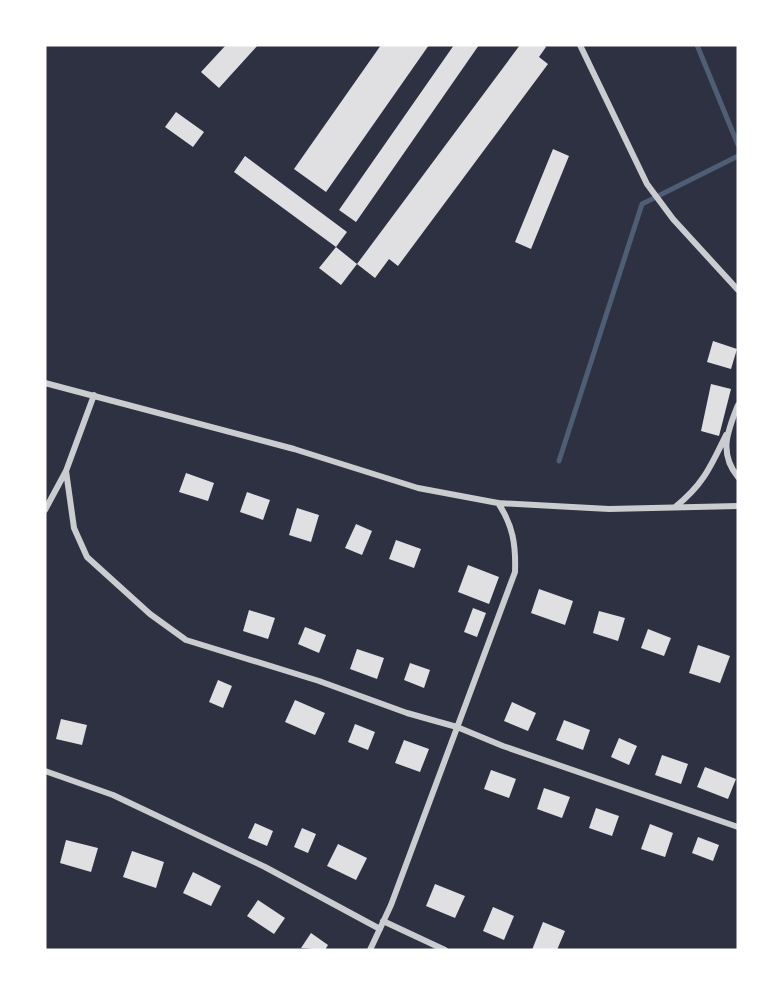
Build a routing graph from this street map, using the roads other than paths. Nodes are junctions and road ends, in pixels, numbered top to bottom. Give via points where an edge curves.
1 (580, 45) edge
2 (738, 291) edge
3 (45, 382) edge
4 (56, 386) junction
5 (45, 390) edge
6 (94, 395) junction
7 (738, 405) edge
8 (726, 435) junction
9 (66, 471) junction
10 (738, 477) edge
11 (498, 502) junction
12 (738, 506) edge
13 (675, 508) junction
14 (45, 510) edge
15 (457, 727) junction
16 (45, 771) edge
17 (738, 827) edge
18 (383, 921) junction
19 (380, 929) junction
20 (370, 950) edge
21 (445, 950) edge

1 - 2 street via 647,184
3 - 4 street
4 - 5 street
4 - 6 street
6 - 9 street
6 - 11 street via 294,448 418,488
7 - 8 street
8 - 10 street via 726,455
8 - 13 street via 696,491
9 - 14 street
9 - 15 street via 74,528 87,557 150,614 186,640
11 - 13 street via 609,509
11 - 15 street via 509,519 516,546 515,572
12 - 13 street
15 - 17 street
15 - 18 street
16 - 19 street via 124,799 266,867
18 - 19 street
18 - 21 street
19 - 20 street

